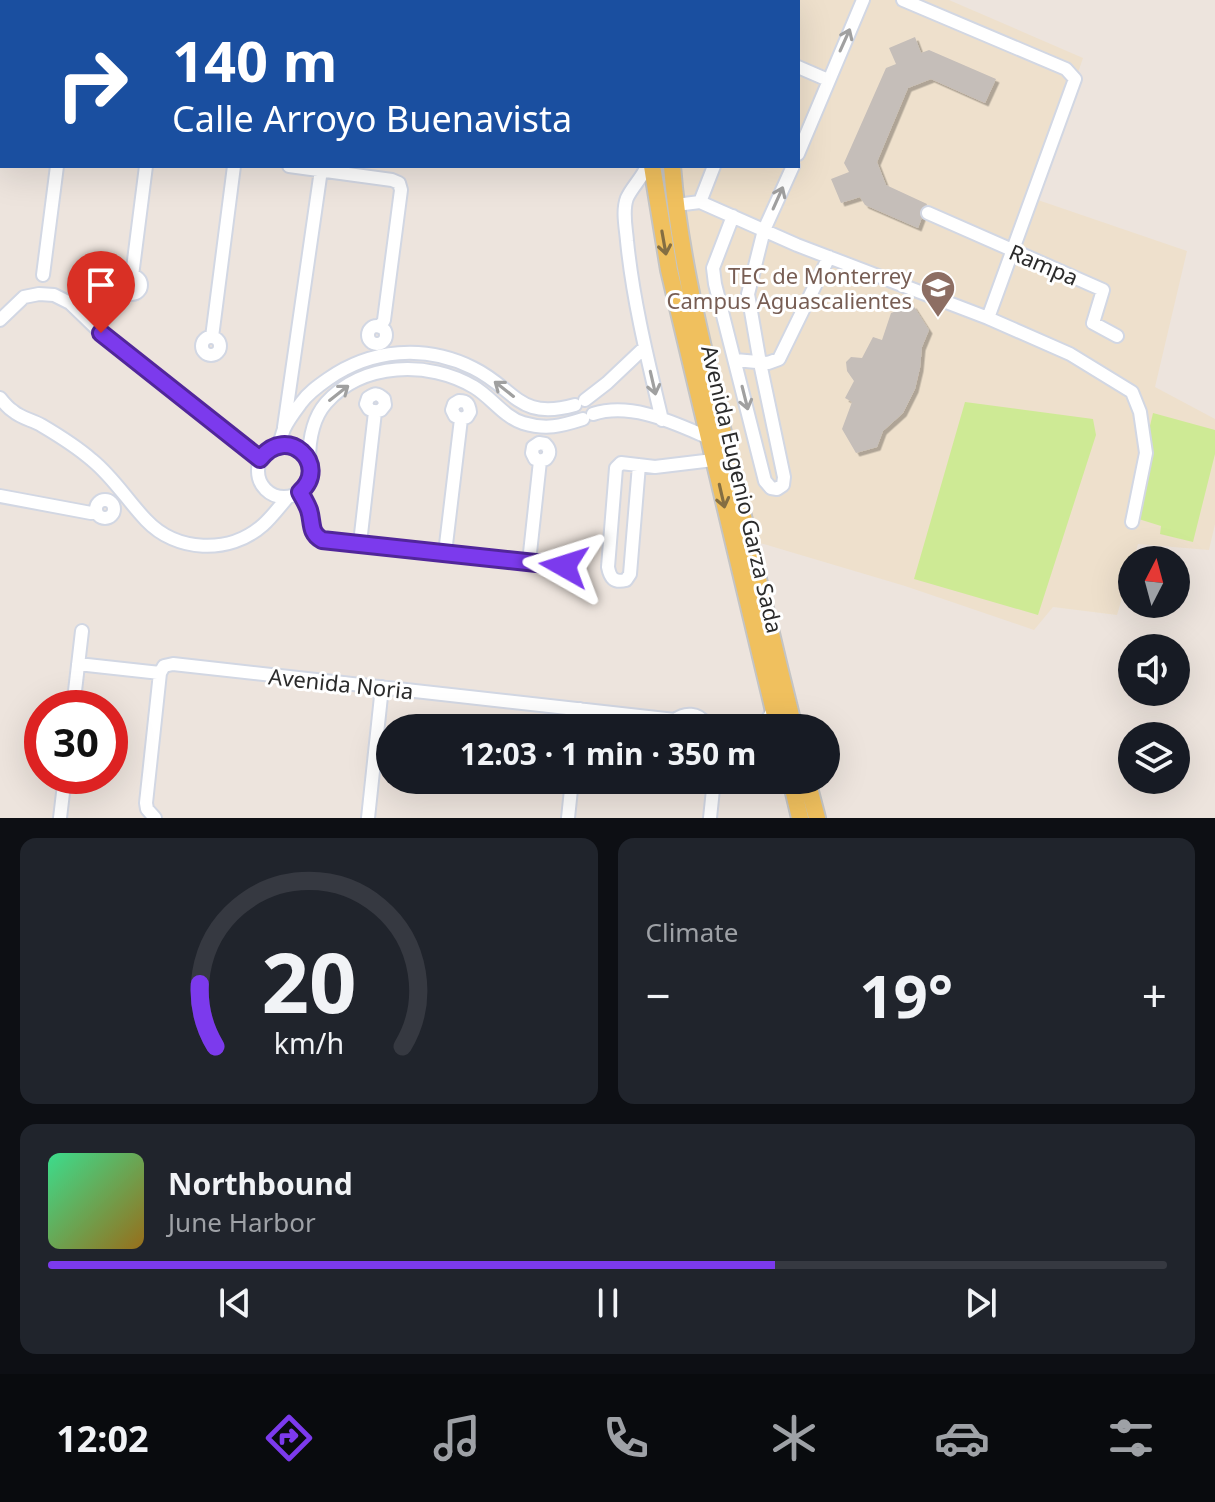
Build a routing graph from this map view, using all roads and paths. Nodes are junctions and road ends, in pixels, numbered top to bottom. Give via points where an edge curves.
1 (863, 0) edge
2 (903, 0) edge
3 (800, 68) edge
4 (828, 80) junction
5 (804, 126) edge
6 (57, 168) edge
7 (146, 168) edge
8 (234, 168) edge
9 (305, 168) edge
10 (648, 168) edge
11 (649, 168) edge
12 (672, 168) edge
13 (713, 168) edge
14 (792, 168) edge
15 (321, 170) junction
16 (700, 202) junction
17 (676, 205) junction
18 (928, 213) dead end
19 (733, 216) junction
20 (764, 230) junction
21 (1012, 251) junction
22 (829, 257) junction
23 (43, 275) dead end
24 (132, 276) dead end
25 (988, 318) junction
26 (0, 320) edge
27 (380, 327) dead end
28 (1117, 336) dead end
29 (212, 337) dead end
30 (645, 347) junction
31 (735, 360) junction
32 (760, 363) junction
33 (290, 378) junction
34 (600, 388) junction
35 (313, 390) junction
36 (0, 398) edge
37 (610, 410) junction
38 (0, 411) edge
39 (375, 412) dead end
40 (15, 413) junction
41 (461, 419) dead end
42 (662, 420) junction
43 (283, 430) junction
44 (707, 437) junction
45 (278, 446) junction
46 (260, 459) junction
47 (713, 460) junction
48 (309, 461) junction
49 (540, 461) dead end
50 (639, 465) junction
51 (294, 495) junction
52 (0, 496) edge
53 (96, 512) dead end
54 (1132, 522) dead end
55 (360, 543) junction
56 (445, 553) junction
57 (529, 562) junction
58 (564, 566) dead end
59 (82, 631) dead end
60 (78, 664) junction
61 (160, 673) junction
62 (382, 687) junction
63 (75, 690) edge
64 (580, 709) junction
65 (773, 710) junction
66 (579, 714) edge
67 (613, 714) edge
68 (771, 714) edge
69 (774, 714) edge
70 (790, 714) edge
71 (63, 794) edge
72 (571, 794) edge
73 (713, 794) edge
74 (794, 794) edge
75 (811, 794) edge
76 (154, 817) edge
77 (60, 818) edge
78 (139, 818) edge
79 (368, 818) edge
80 (568, 818) edge
81 (710, 818) edge
82 (800, 818) edge
83 (817, 818) edge

4 -> 1 street
2 - 21 street via 1066,69 1075,79
3 - 4 street
4 - 5 street
6 - 23 street
7 - 24 street
8 - 29 street
9 - 15 street
10 - 30 street via 627,199 625,218
11 -> 44 main road, Avenida Eugenio Garza Sada
12 - 17 main road, Avenida Eugenio Garza Sada
13 - 16 street
20 -> 14 street
15 - 27 street via 399,183
15 - 33 street
16 - 17 street
16 - 19 street
17 - 70 main road, Avenida Eugenio Garza Sada via 690,290
18 - 21 street, Rampa
19 - 20 street
19 - 31 street via 713,268
20 - 22 street
20 - 32 street via 748,294
21 - 25 street
21 - 28 street, Rampa via 1103,290 1093,323
22 - 25 street
22 - 32 street via 779,359
25 - 54 street via 1070,354 1132,392 1146,453
26 - 46 street via 24,297 54,295 70,303
30 - 34 street
30 -> 42 street
31 - 32 street
31 -> 32 street via 765,481 777,489 784,477
33 - 35 street via 300,389
33 - 43 street
34 -> 35 street via 580,402 533,409 473,368 414,352 362,360
34 - 37 street via 598,398
35 - 43 street
36 - 40 street
37 - 42 street
48 -> 37 street via 309,441 326,404 347,386 401,368 450,376 474,387 518,421 541,426 559,426
38 - 40 street
39 - 55 street
40 - 51 street via 93,460 148,522 183,543 222,545 248,535
41 - 56 street
42 - 44 street
43 - 45 street
44 - 47 main road, Avenida Eugenio Garza Sada
45 - 46 street
45 - 48 street via 296,447
46 - 51 street via 257,472 264,489
47 - 50 street
47 -> 65 main road, Avenida Eugenio Garza Sada
48 - 51 street via 308,483
49 - 57 street
50 - 50 street via 630,574 619,582 608,567 616,468 621,463
51 - 55 street via 309,511 316,537
52 - 53 street
55 - 56 street
56 - 57 street
57 - 58 street
59 - 60 street
60 - 61 street, Avenida Noria
60 - 63 street
61 - 62 street, Avenida Noria via 173,664
61 - 76 street via 146,803
62 - 64 street, Avenida Noria
62 - 79 street
64 - 66 street
64 - 67 street, Avenida Noria
65 - 68 street
65 - 69 main road, Avenida Eugenio Garza Sada
71 - 77 street
72 - 80 street
73 - 81 street
74 - 82 main road
75 - 83 main road
76 - 78 street

